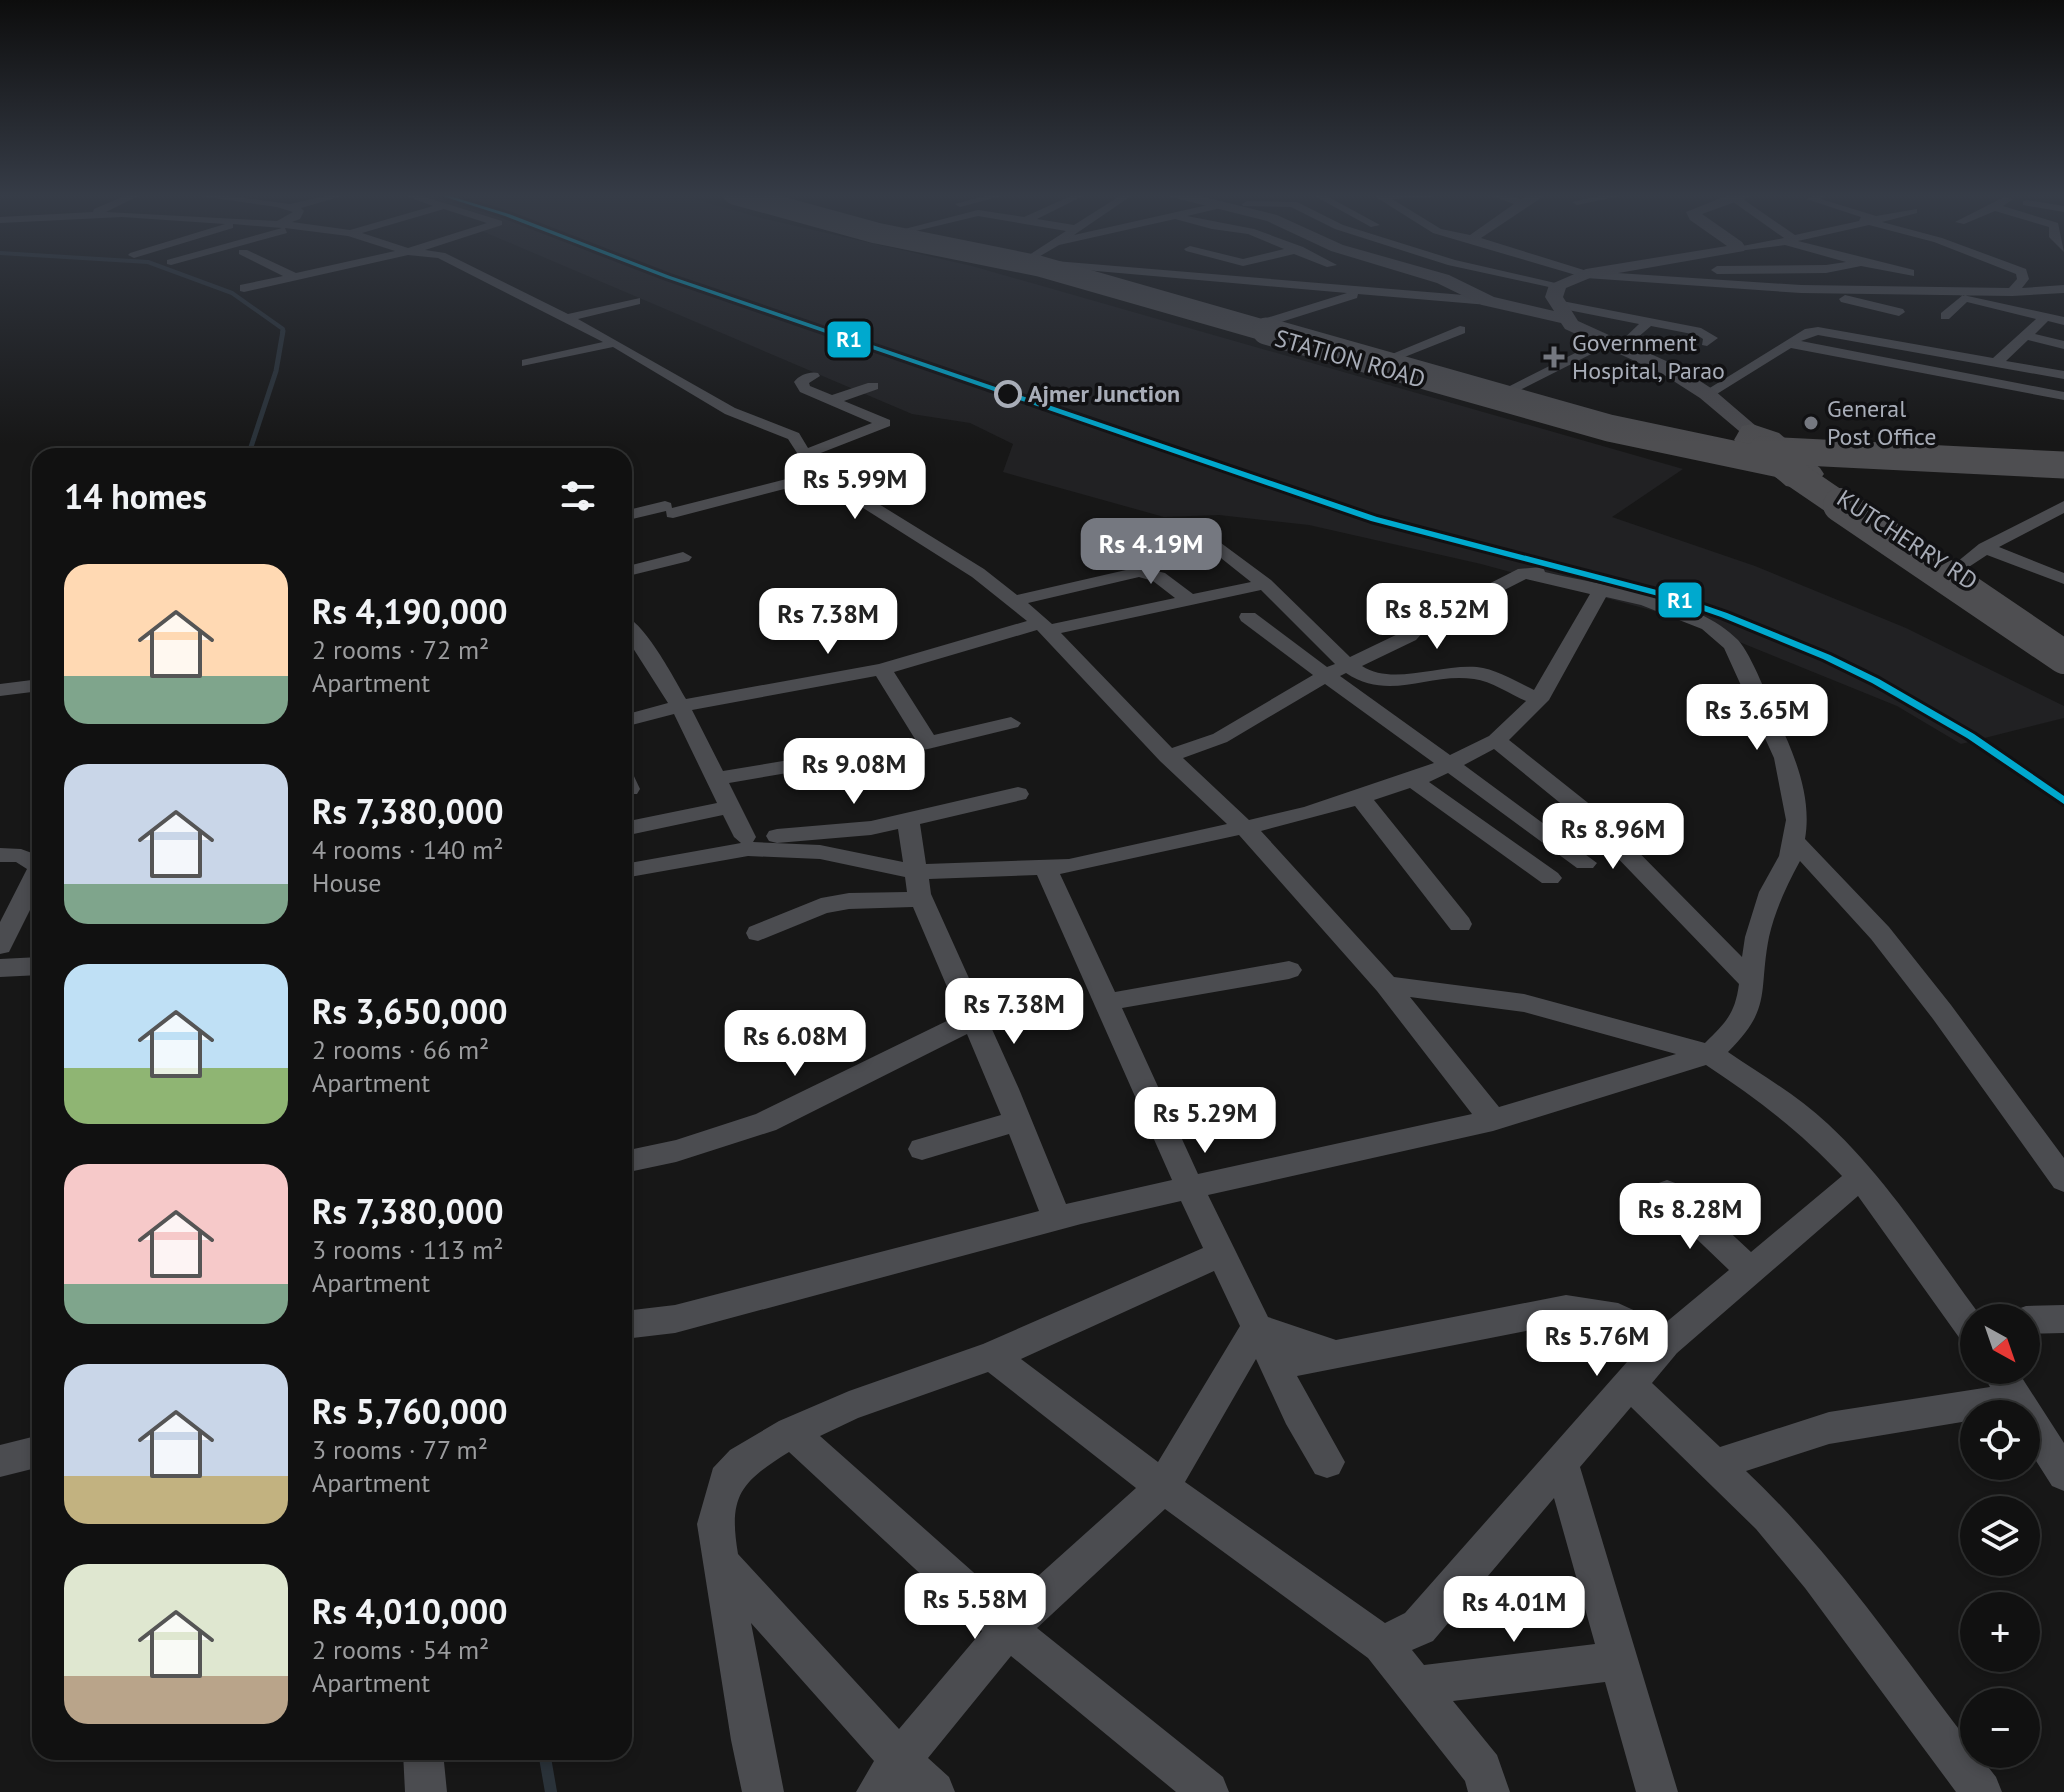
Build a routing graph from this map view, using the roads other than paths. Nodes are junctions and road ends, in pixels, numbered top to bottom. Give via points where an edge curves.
1 (286, 278) edge
2 (487, 278) edge
3 (1075, 278) edge
4 (1080, 278) edge
5 (1088, 278) edge
6 (1124, 278) edge
7 (1240, 278) edge
8 (1310, 278) edge
9 (1438, 278) edge
10 (1522, 278) edge
11 (1577, 278) edge
12 (1640, 278) edge
13 (1708, 278) edge
14 (1912, 278) edge
15 (2023, 278) edge
16 (1705, 282) junction
17 (1298, 285) junction
18 (1558, 285) junction
19 (244, 288) dead end
20 (2064, 289) edge
21 (1848, 290) junction
22 (1367, 291) junction
23 (1928, 291) junction
24 (2012, 292) junction
25 (1963, 299) junction
26 (636, 301) dead end
27 (1488, 301) junction
28 (1561, 311) junction
29 (1899, 312) dead end
30 (1945, 316) dead end
31 (2045, 317) junction
32 (568, 318) junction
33 (1650, 320) junction
34 (2064, 321) edge
35 (1262, 324) junction
36 (1460, 330) dead end
37 (2027, 336) junction
38 (1707, 342) dead end
39 (615, 343) junction
40 (1788, 343) junction
41 (1617, 344) junction
42 (2064, 345) edge
43 (1387, 359) junction
44 (1997, 362) junction
45 (527, 363) dead end
46 (2064, 375) edge
47 (813, 376) dead end
48 (873, 386) dead end
49 (1503, 393) junction
50 (2064, 396) edge
51 (832, 400) junction
52 (1715, 401) junction
53 (1701, 445) junction
54 (1764, 450) junction
55 (805, 454) junction
56 (2063, 468) edge
57 (821, 475) junction
58 (2064, 506) edge
59 (632, 515) edge
60 (1198, 531) dead end
61 (1985, 548) junction
62 (683, 557) dead end
63 (632, 570) edge
64 (1955, 571) junction
65 (2064, 579) edge
66 (1265, 584) junction
67 (1602, 589) junction
68 (1190, 600) junction
69 (1014, 601) junction
70 (1248, 617) dead end
71 (1044, 627) junction
72 (632, 638) edge
73 (2064, 645) edge
74 (2064, 657) edge
75 (1347, 665) junction
76 (2064, 667) edge
77 (882, 669) junction
78 (1325, 677) junction
79 (32, 686) edge
80 (0, 690) edge
81 (1539, 700) junction
82 (678, 707) junction
83 (632, 719) edge
84 (1011, 723) dead end
85 (1496, 740) junction
86 (928, 743) junction
87 (1168, 756) junction
88 (1451, 763) junction
89 (715, 779) junction
90 (1413, 780) junction
91 (1018, 794) dead end
92 (1360, 797) junction
93 (729, 807) junction
94 (908, 821) junction
95 (632, 827) edge
96 (1246, 829) junction
97 (1793, 840) junction
98 (747, 843) junction
99 (0, 855) edge
100 (32, 860) edge
101 (1585, 863) dead end
102 (1046, 868) junction
103 (632, 869) edge
104 (1550, 878) dead end
105 (32, 882) edge
106 (917, 886) junction
107 (1460, 924) dead end
108 (758, 933) dead end
109 (0, 946) edge
110 (32, 966) edge
111 (0, 968) edge
112 (1289, 970) dead end
113 (1750, 980) junction
114 (1386, 985) junction
115 (1107, 1002) junction
116 (974, 1019) junction
117 (1710, 1054) junction
118 (1493, 1120) junction
119 (1018, 1121) junction
120 (922, 1149) dead end
121 (632, 1160) edge
122 (1861, 1177) junction
123 (2064, 1180) edge
124 (1190, 1188) junction
125 (1667, 1192) dead end
126 (1057, 1218) junction
127 (1222, 1254) junction
128 (1750, 1271) junction
129 (1960, 1309) edge
130 (2064, 1319) edge
131 (2040, 1320) edge
132 (632, 1324) edge
133 (1257, 1327) junction
134 (1665, 1343) junction
135 (1336, 1354) junction
136 (992, 1356) junction
137 (1275, 1366) junction
138 (1630, 1384) junction
139 (2016, 1399) edge
140 (791, 1432) junction
141 (32, 1453) edge
142 (0, 1461) edge
143 (1327, 1462) dead end
144 (1561, 1462) junction
145 (1714, 1465) junction
146 (2064, 1474) edge
147 (1163, 1487) junction
148 (722, 1563) junction
149 (1008, 1629) junction
150 (1382, 1644) junction
151 (1619, 1661) junction
152 (1416, 1686) junction
153 (424, 1760) edge
154 (900, 1760) junction
155 (426, 1792) edge
156 (763, 1792) edge
157 (877, 1792) edge
158 (934, 1792) edge
159 (1208, 1792) edge
160 (1489, 1792) edge
161 (1657, 1792) edge
162 (1981, 1792) edge

1 - 19 street
2 - 32 street
3 - 53 highway, STATION ROAD via 1634,438
4 - 54 highway, bridge via 1598,426
5 - 56 highway, bridge via 1545,408 1692,442
6 - 35 highway, STATION ROAD
7 - 17 street
8 - 17 street
9 - 27 street
10 - 18 street
11 - 18 street
12 - 16 street
13 - 16 street
14 - 23 street
15 - 24 street
16 - 21 street
17 - 22 street
18 - 28 street via 1554,297
20 - 24 street
21 - 23 street
21 - 29 street via 1844,295 1849,301
22 - 27 street
22 - 35 street
23 - 24 street
23 - 25 street
25 - 30 street
25 - 31 street
26 - 32 street
27 - 28 street
28 - 33 street
28 - 41 street via 1585,332
31 - 34 street
31 - 37 street
32 - 39 street
33 - 38 street via 1701,332 1711,338
33 - 41 street
35 - 43 highway, STATION ROAD
36 - 43 street
37 - 42 street
37 - 44 street
39 - 45 street
39 - 55 street via 730,411 794,436
40 - 44 street via 1805,333 1831,332
40 - 50 street
40 - 52 street
41 - 49 street
41 - 52 street via 1668,369
43 - 49 highway, STATION ROAD
44 - 46 street
47 - 51 street via 802,386
48 - 51 street
49 - 53 highway, STATION ROAD
51 - 55 street via 885,423
52 - 53 street
52 - 54 street
53 - 54 highway, STATION ROAD
54 - 56 highway
54 - 56 highway, bridge
54 - 64 highway, KUTCHERRY RD
54 - 74 highway, bridge
54 - 76 highway via 1866,530
55 - 57 street
57 - 59 street
57 - 69 street
58 - 61 street
60 - 66 street
61 - 64 street
61 - 65 street
62 - 63 street
64 - 73 highway, KUTCHERRY RD
66 - 68 street
66 - 75 street
67 - 75 street via 1532,572 1425,618 1399,642
67 - 81 street
67 - 97 street via 1680,612 1709,625 1732,645 1785,758 1797,820
68 - 69 street via 1159,577 1139,572
68 - 71 street
69 - 71 street
70 - 78 street
71 - 77 street
71 - 87 street
72 - 82 street
75 - 78 street
75 - 81 street via 1364,676 1398,682 1446,672 1480,673
77 - 82 street
77 - 86 street
78 - 87 street via 1220,738
78 - 88 street
79 - 80 street
81 - 85 street
82 - 83 street
82 - 89 street
84 - 86 street
85 - 88 street
85 - 113 street via 1589,815
86 - 89 street
87 - 96 street
88 - 90 street
88 - 101 street
89 - 93 street
90 - 92 street
90 - 104 street
91 - 94 street
92 - 96 street
92 - 107 street
93 - 95 street
93 - 98 street
94 - 98 street
94 - 106 street
96 - 102 street
96 - 114 street
97 - 113 street via 1757,937
97 - 123 street via 1934,1000
98 - 103 street
98 - 106 street via 820,852
99 - 100 street
102 - 106 street
102 - 115 street
105 - 109 street
106 - 108 street via 821,906
106 - 116 street
110 - 111 street
112 - 115 street
113 - 117 street via 1749,1005 1738,1026
114 - 117 street via 1524,1003
114 - 118 street
115 - 124 street
116 - 119 street
116 - 121 street via 766,1122
117 - 118 street
117 - 122 street via 1817,1131
118 - 124 street
119 - 120 street
119 - 126 street
122 - 128 street
122 - 129 street
124 - 126 street
124 - 127 street
125 - 128 street
126 - 132 street via 675,1319
127 - 133 street
127 - 136 street
128 - 134 street
130 - 131 street
133 - 135 street
133 - 137 street
133 - 147 street
134 - 135 street via 1605,1310 1566,1309
134 - 138 street
135 - 137 street
136 - 140 street
136 - 147 street
137 - 143 street
138 - 144 street
138 - 145 street
139 - 145 street via 1829,1428
139 - 146 street
140 - 148 street via 742,1462 726,1480 715,1524
140 - 149 street
141 - 142 street
144 - 150 street via 1419,1627
144 - 151 street
145 - 162 street via 1769,1517 1818,1575
147 - 149 street
147 - 150 street
148 - 154 street
148 - 156 street
149 - 154 street
149 - 159 street
150 - 152 street
151 - 152 street
151 - 161 street
152 - 160 street via 1482,1770
153 - 155 street
154 - 157 street
154 - 158 street

